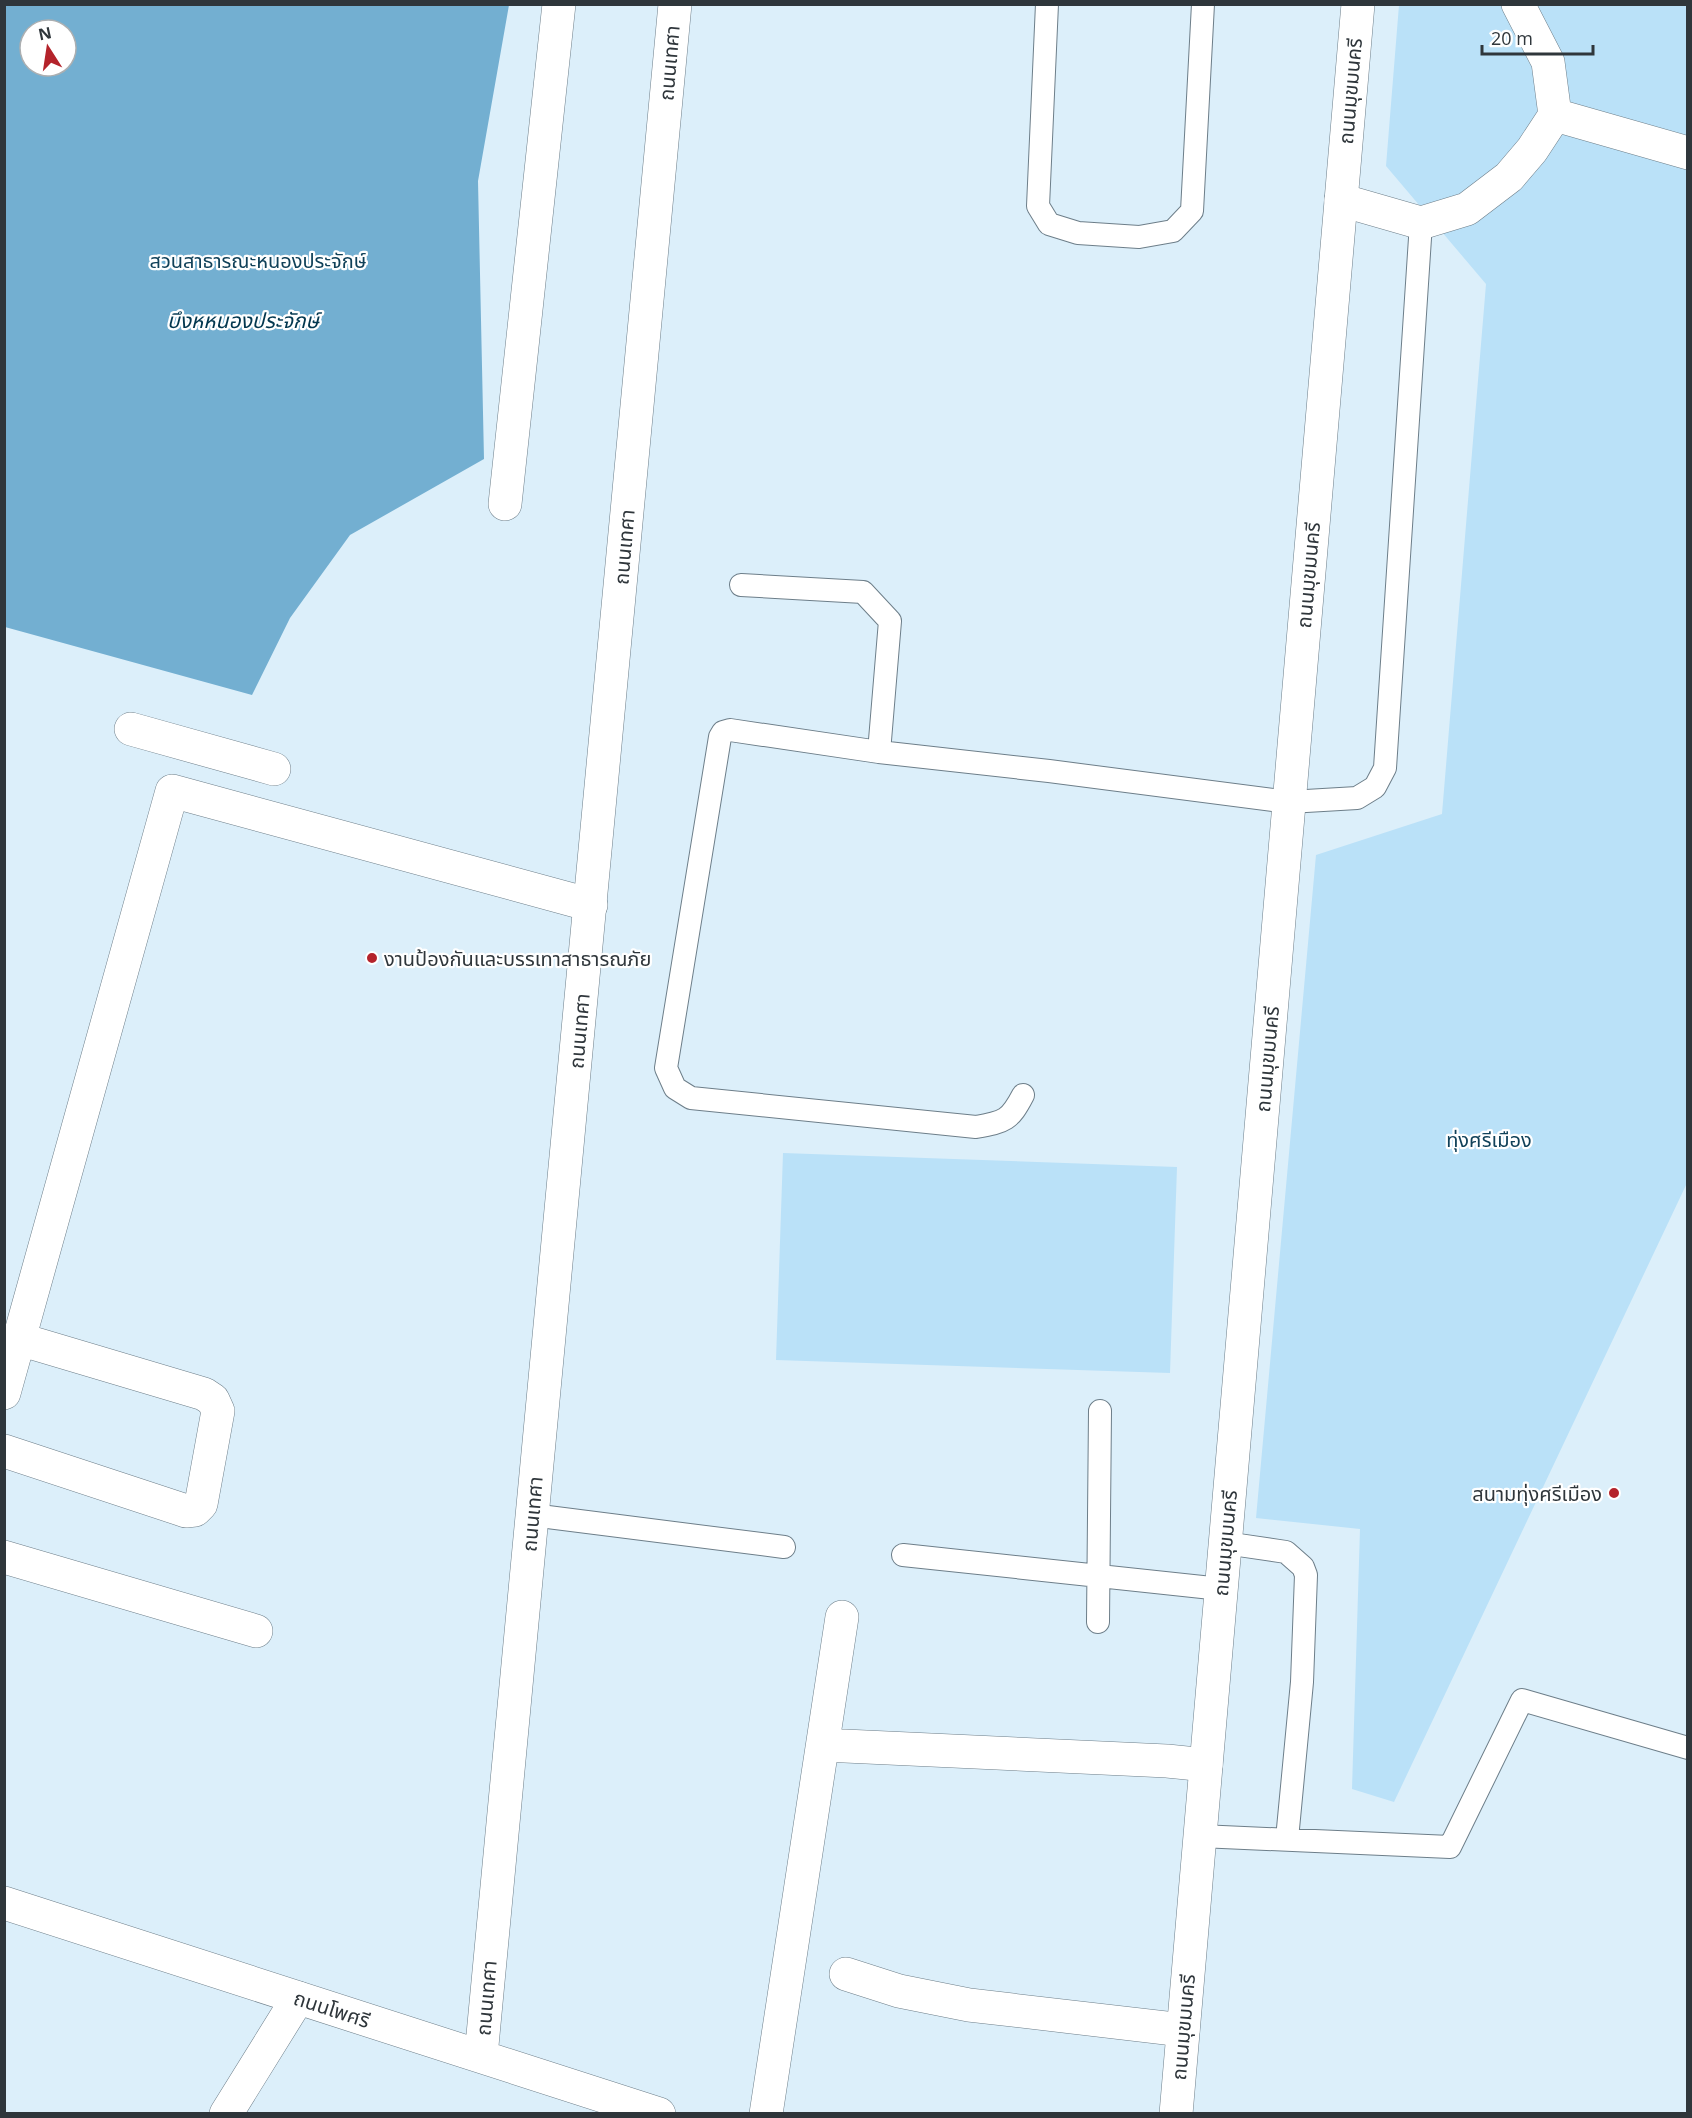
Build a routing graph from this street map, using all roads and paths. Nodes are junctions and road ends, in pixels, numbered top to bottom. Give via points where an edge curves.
1 (558, 4) edge
2 (675, 4) edge
3 (1047, 4) edge
4 (1203, 4) edge
5 (1358, 4) edge
6 (1518, 4) edge
7 (1555, 115) junction
8 (1688, 153) edge
9 (1341, 200) junction
10 (1421, 223) junction
11 (506, 504) dead end
12 (741, 585) dead end
13 (131, 729) dead end
14 (879, 752) junction
15 (274, 769) dead end
16 (1289, 802) junction
17 (591, 905) junction
18 (1023, 1095) dead end
19 (19, 1339) junction
20 (5, 1386) edge
21 (1100, 1411) dead end
22 (4, 1451) edge
23 (532, 1515) junction
24 (1224, 1543) junction
25 (784, 1547) dead end
26 (903, 1555) dead end
27 (4, 1557) edge
28 (1099, 1576) junction
29 (1221, 1589) junction
30 (842, 1617) dead end
31 (1098, 1622) dead end
32 (256, 1631) dead end
33 (823, 1745) junction
34 (1688, 1748) edge
35 (1206, 1765) junction
36 (1200, 1836) junction
37 (1287, 1839) junction
38 (4, 1903) edge
39 (846, 1974) dead end
40 (298, 1998) junction
41 (1183, 2030) junction
42 (481, 2056) junction
43 (226, 2114) edge
44 (659, 2114) edge
45 (766, 2114) edge
46 (1176, 2114) edge

1 - 11 street
2 - 17 street, ถนนเทศา
3 - 4 lane via 1038,206 1049,224 1078,233 1139,237 1173,231 1192,211
5 - 9 street, ถนนมุขมนครี
6 - 7 street via 1548,62
7 - 8 street
7 - 10 street via 1532,150 1487,195 1467,208
9 - 10 street
9 - 16 street, ถนนมุขมนครี
10 - 16 lane via 1385,768 1375,787 1358,798
12 - 14 lane via 862,592 890,621
13 - 15 street
14 - 16 lane
14 - 18 lane via 723,732 666,1068 669,1078 675,1088 691,1098 976,1127 1002,1121 1014,1113
16 - 24 street, ถนนมุขมนครี
17 - 19 street via 172,790
17 - 23 street, ถนนเทศา
19 - 20 street
19 - 22 street via 204,1394 213,1400 218,1411 201,1504 195,1510 186,1511
21 - 28 lane
23 - 25 lane
23 - 42 street, ถนนเทศา
24 - 29 street, ถนนมุขมนครี
24 - 37 lane via 1287,1552 1306,1575 1302,1682
26 - 28 lane
27 - 32 street
28 - 29 lane
28 - 31 lane
29 - 35 street, ถนนมุขมนครี
30 - 33 street
33 - 35 street
33 - 45 street
34 - 37 lane via 1522,1700 1450,1847
35 - 36 street, ถนนมุขมนครี
36 - 37 lane
36 - 41 street, ถนนมุขมนครี
38 - 40 street, ถนนโพศรี
39 - 41 street via 899,1991 969,2005
40 - 42 street, ถนนโพศรี
40 - 43 street
41 - 46 street, ถนนมุขมนครี
42 - 44 street, ถนนโพศรี

